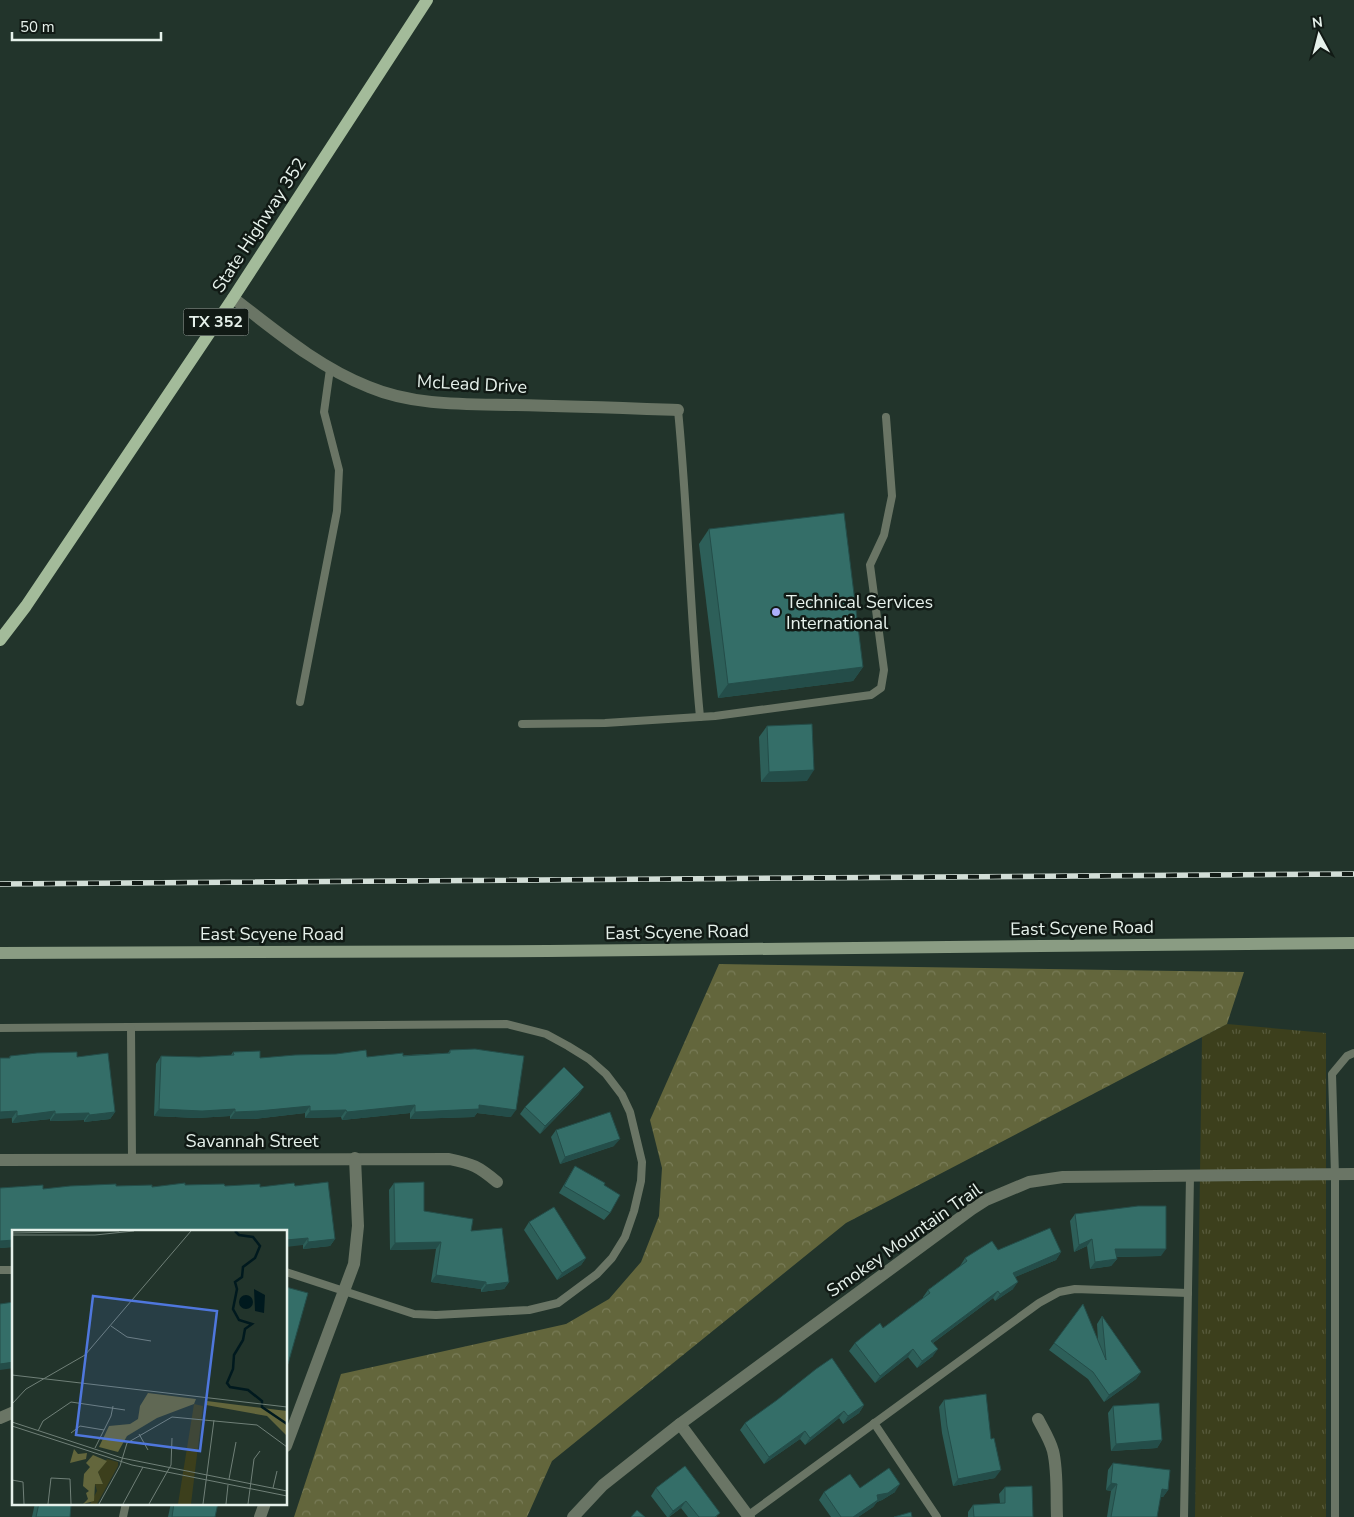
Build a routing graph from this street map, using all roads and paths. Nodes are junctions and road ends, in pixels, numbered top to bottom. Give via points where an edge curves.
1 (427, 0) edge
2 (233, 298) junction
3 (330, 369) junction
4 (678, 410) joint
5 (886, 417) dead end
6 (0, 640) edge
7 (300, 702) dead end
8 (700, 717) junction
9 (522, 724) dead end
10 (1354, 943) edge
11 (0, 953) edge
12 (0, 1028) edge
13 (131, 1028) junction
14 (1354, 1053) edge
15 (355, 1158) junction
16 (132, 1159) junction
17 (0, 1160) edge
18 (1335, 1174) junction
19 (1354, 1174) edge
20 (1190, 1176) junction
21 (497, 1182) dead end
22 (288, 1273) edge
23 (343, 1292) junction
24 (1188, 1293) junction
25 (12, 1413) edge
26 (0, 1418) edge
27 (291, 1419) edge
28 (1038, 1419) dead end
29 (874, 1423) junction
30 (680, 1424) junction
31 (288, 1435) edge
32 (126, 1504) edge
33 (265, 1504) edge
34 (747, 1516) edge
35 (123, 1517) edge
36 (260, 1517) edge
37 (573, 1517) edge
38 (938, 1517) edge
39 (1057, 1517) edge
40 (1184, 1517) edge
41 (1335, 1517) edge

1 - 2 main road, State Highway 352 / TX 352
2 - 3 street, McLead Drive
2 - 6 main road, State Highway 352 / TX 352
3 - 4 street, McLead Drive via 370,388 416,401
3 - 7 lane via 324,412 339,470 337,511
4 - 8 lane
5 - 8 lane via 892,496 884,535 870,565 884,670 881,688 870,695
8 - 9 lane
10 - 11 street, East Scyene Road
12 - 13 lane
13 - 16 lane
13 - 23 lane via 508,1024 546,1034 589,1059 606,1074 630,1112 642,1162 641,1181 625,1237 597,1274 558,1303 504,1312 414,1314
14 - 18 lane via 1347,1056 1332,1074
15 - 16 street, Savannah Street
15 - 21 street, Savannah Street via 449,1158 472,1164
15 - 23 street via 358,1226 354,1264
16 - 17 street, Savannah Street
18 - 19 street, Smokey Mountain Trail
18 - 20 street, Smokey Mountain Trail
18 - 41 lane
20 - 24 lane
20 - 30 street, Smokey Mountain Trail via 1038,1180 986,1200
22 - 23 lane
23 - 27 street
24 - 29 lane via 1075,1288 1059,1292 1038,1303
24 - 40 lane
25 - 26 street
27 - 31 street
28 - 39 street via 1053,1452
29 - 34 lane
29 - 38 lane
30 - 34 street
30 - 37 street, Smokey Mountain Trail via 603,1485
32 - 35 lane
33 - 36 street

